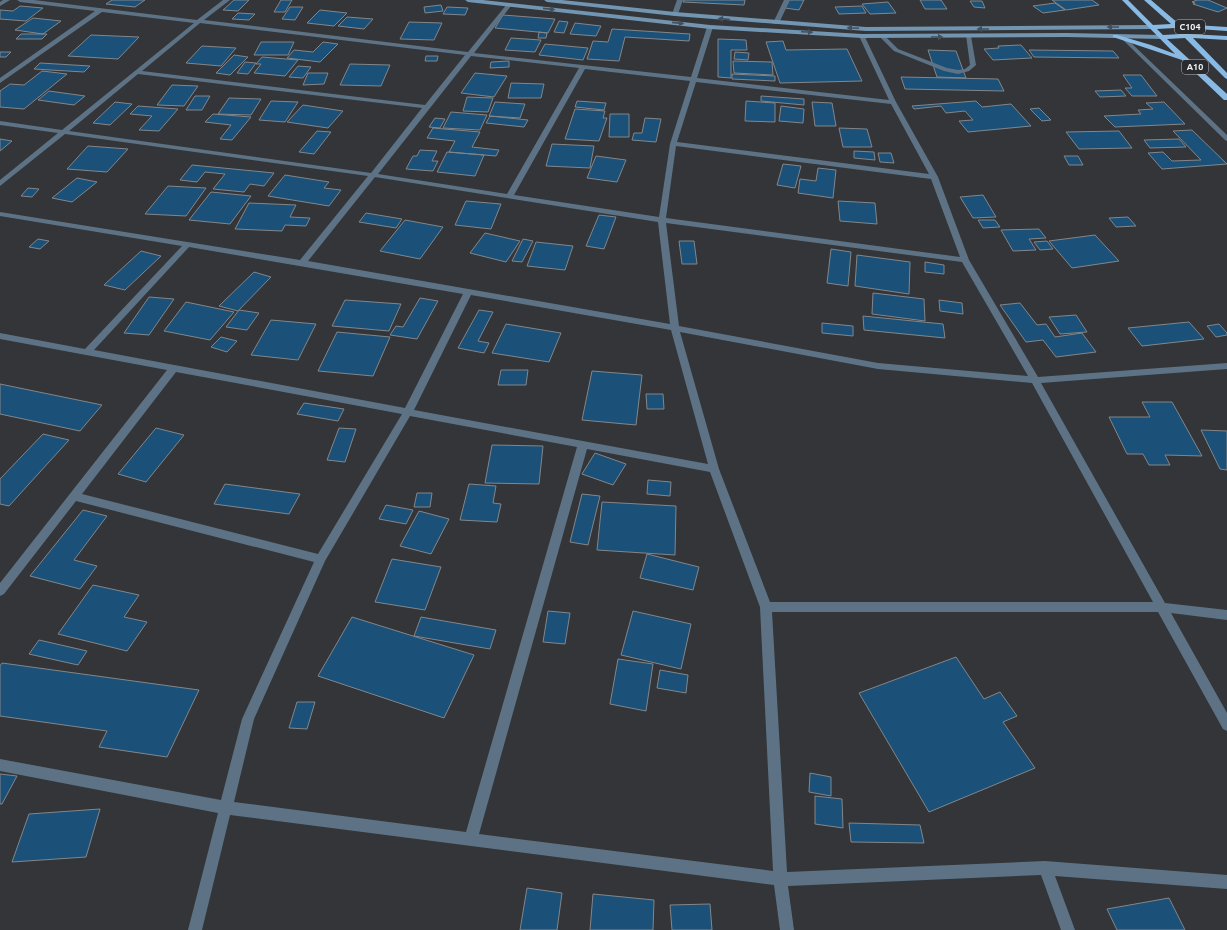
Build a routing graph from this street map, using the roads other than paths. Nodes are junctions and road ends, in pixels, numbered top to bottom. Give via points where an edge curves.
1 (7, 0) edge
2 (20, 0) edge
3 (227, 0) edge
4 (468, 0) edge
5 (547, 0) edge
6 (554, 0) edge
7 (680, 0) edge
8 (788, 0) edge
9 (1125, 0) edge
10 (1147, 0) edge
11 (0, 4) edge
12 (509, 5) junction
13 (100, 10) junction
14 (675, 14) junction
15 (198, 22) junction
16 (776, 23) junction
17 (1177, 26) junction
18 (710, 27) junction
19 (1152, 27) junction
20 (1227, 28) edge
21 (862, 36) junction
22 (884, 36) junction
23 (968, 36) junction
24 (1115, 36) junction
25 (1186, 36) junction
26 (1161, 37) junction
27 (1227, 38) edge
28 (1126, 40) junction
29 (469, 54) junction
30 (1189, 62) junction
31 (583, 67) junction
32 (136, 72) junction
33 (1227, 77) edge
34 (692, 80) junction
35 (0, 81) edge
36 (1227, 98) edge
37 (893, 102) junction
38 (427, 107) junction
39 (0, 123) edge
40 (61, 133) junction
41 (1227, 138) edge
42 (673, 144) junction
43 (373, 175) junction
44 (934, 177) junction
45 (0, 184) edge
46 (509, 196) junction
47 (0, 214) edge
48 (662, 220) junction
49 (188, 244) junction
50 (965, 260) junction
51 (302, 263) junction
52 (468, 292) junction
53 (675, 328) junction
54 (0, 336) edge
55 (87, 352) junction
56 (1227, 366) edge
57 (174, 368) junction
58 (1035, 380) junction
59 (408, 412) junction
60 (583, 445) junction
61 (714, 469) junction
62 (74, 496) junction
63 (321, 560) junction
64 (0, 591) edge
65 (766, 607) junction
66 (1161, 607) junction
67 (1227, 615) edge
68 (1227, 725) edge
69 (0, 765) edge
70 (226, 808) junction
71 (471, 839) junction
72 (1045, 868) junction
73 (780, 879) junction
74 (1227, 882) edge
75 (195, 930) edge
76 (787, 930) edge
77 (1068, 930) edge

1 - 11 street
2 - 13 street
3 - 15 street
4 - 12 main road
5 - 6 main road
6 - 14 main road
7 - 14 street
8 - 16 street
9 - 19 highway, A10
10 - 17 highway, A10
12 -> 18 main road
12 - 29 street
13 - 15 street
13 - 35 street
16 -> 14 main road
15 - 29 street
15 - 32 street
19 -> 16 main road via 866,29
17 - 19 highway, C104
17 - 20 highway, C104
17 - 25 highway, A10
18 -> 21 main road
18 - 34 street
19 - 26 highway, A10
21 - 22 main road
21 - 37 street
22 -> 23 main road
22 - 23 street via 896,50 946,70 958,72 973,65
23 - 24 main road
24 - 26 main road
24 - 28 highway
25 - 26 highway, C104
25 - 27 highway, C104
25 - 33 highway, A10
26 - 30 highway, A10
28 - 30 highway
28 - 41 street
29 - 31 street
29 - 38 street
30 - 36 highway, A10
31 - 34 street
31 - 46 street
32 - 38 street
32 - 40 street
34 - 37 street
34 - 42 street
37 - 44 street
38 - 43 street
39 - 40 street
40 - 43 street
40 - 45 street
42 - 44 street
42 - 48 street
43 - 46 street
43 - 51 street
44 - 50 street
46 - 48 street
47 - 49 street
48 - 50 street
48 - 53 street
49 - 51 street
49 - 55 street
50 - 58 street
51 - 52 street
52 - 53 street
52 - 59 street
53 - 58 street via 878,366
53 - 61 street
54 - 55 street
55 - 57 street
56 - 58 street
57 - 59 street
57 - 62 street
58 - 66 street
59 - 60 street
59 - 63 street
60 - 61 street
60 - 71 street
61 - 65 street
62 - 63 street
62 - 64 street
63 - 70 street via 248,719
65 - 66 street
65 - 73 street
66 - 67 street
66 - 68 street
69 - 70 street
70 - 71 street
70 - 75 street
71 - 73 street
72 - 73 street
72 - 74 street
72 - 77 street
73 - 76 street

